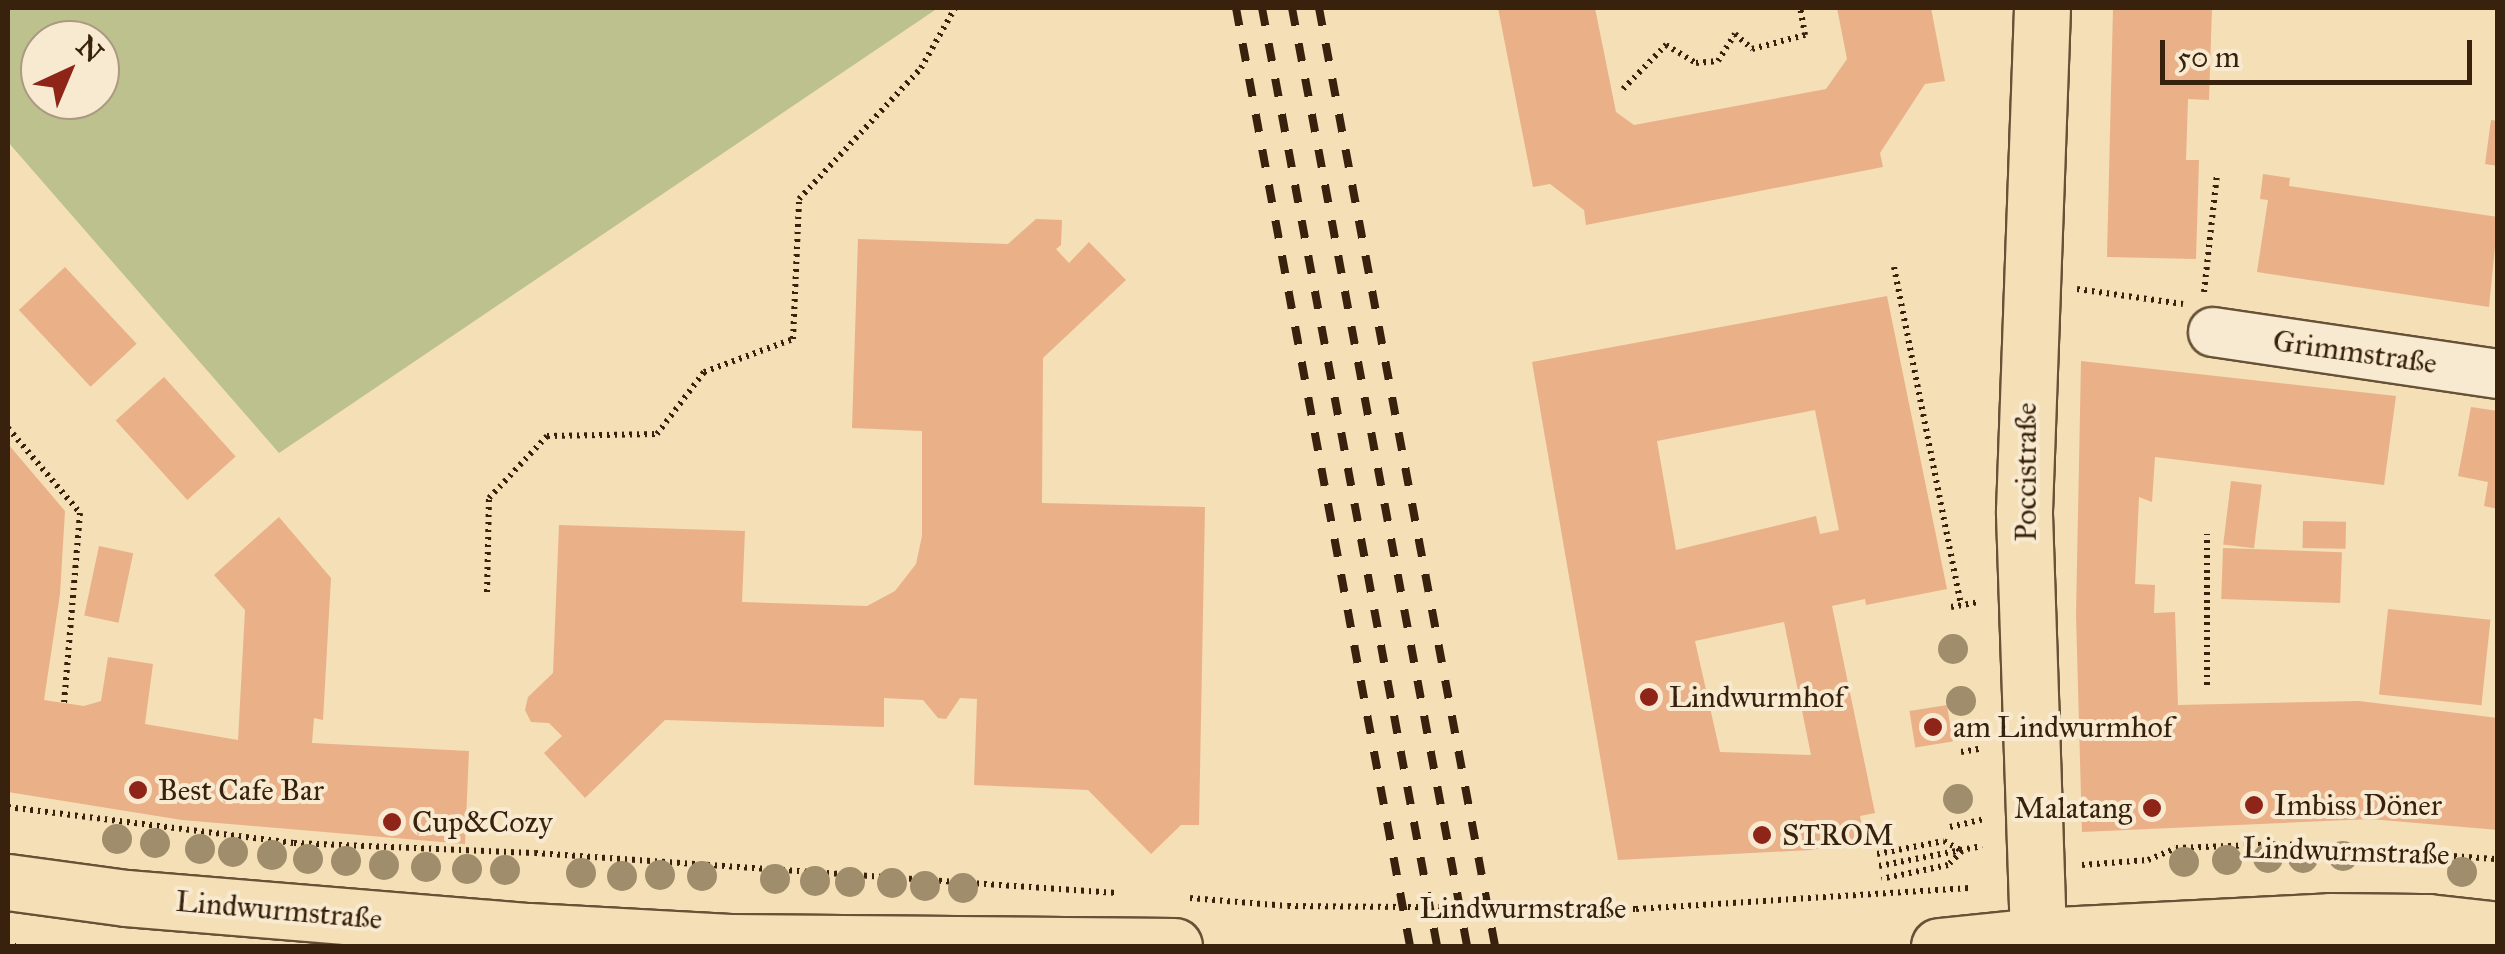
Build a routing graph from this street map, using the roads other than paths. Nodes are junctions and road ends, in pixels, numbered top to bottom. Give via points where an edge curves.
1 (2042, 8) edge
2 (2212, 332) dead end
3 (2498, 374) edge
4 (8, 882) edge
5 (1176, 922) edge
6 (2498, 930) edge
7 (2039, 942) edge
8 (744, 944) edge
9 (1939, 946) edge

1 - 7 main road, Poccistraße via 2024,511
2 - 3 street, Grimmstraße
4 - 8 main road, Lindwurmstraße via 274,910
5 - 8 main road, Lindwurmstraße
6 - 7 main road via 2330,921
7 - 9 main road

